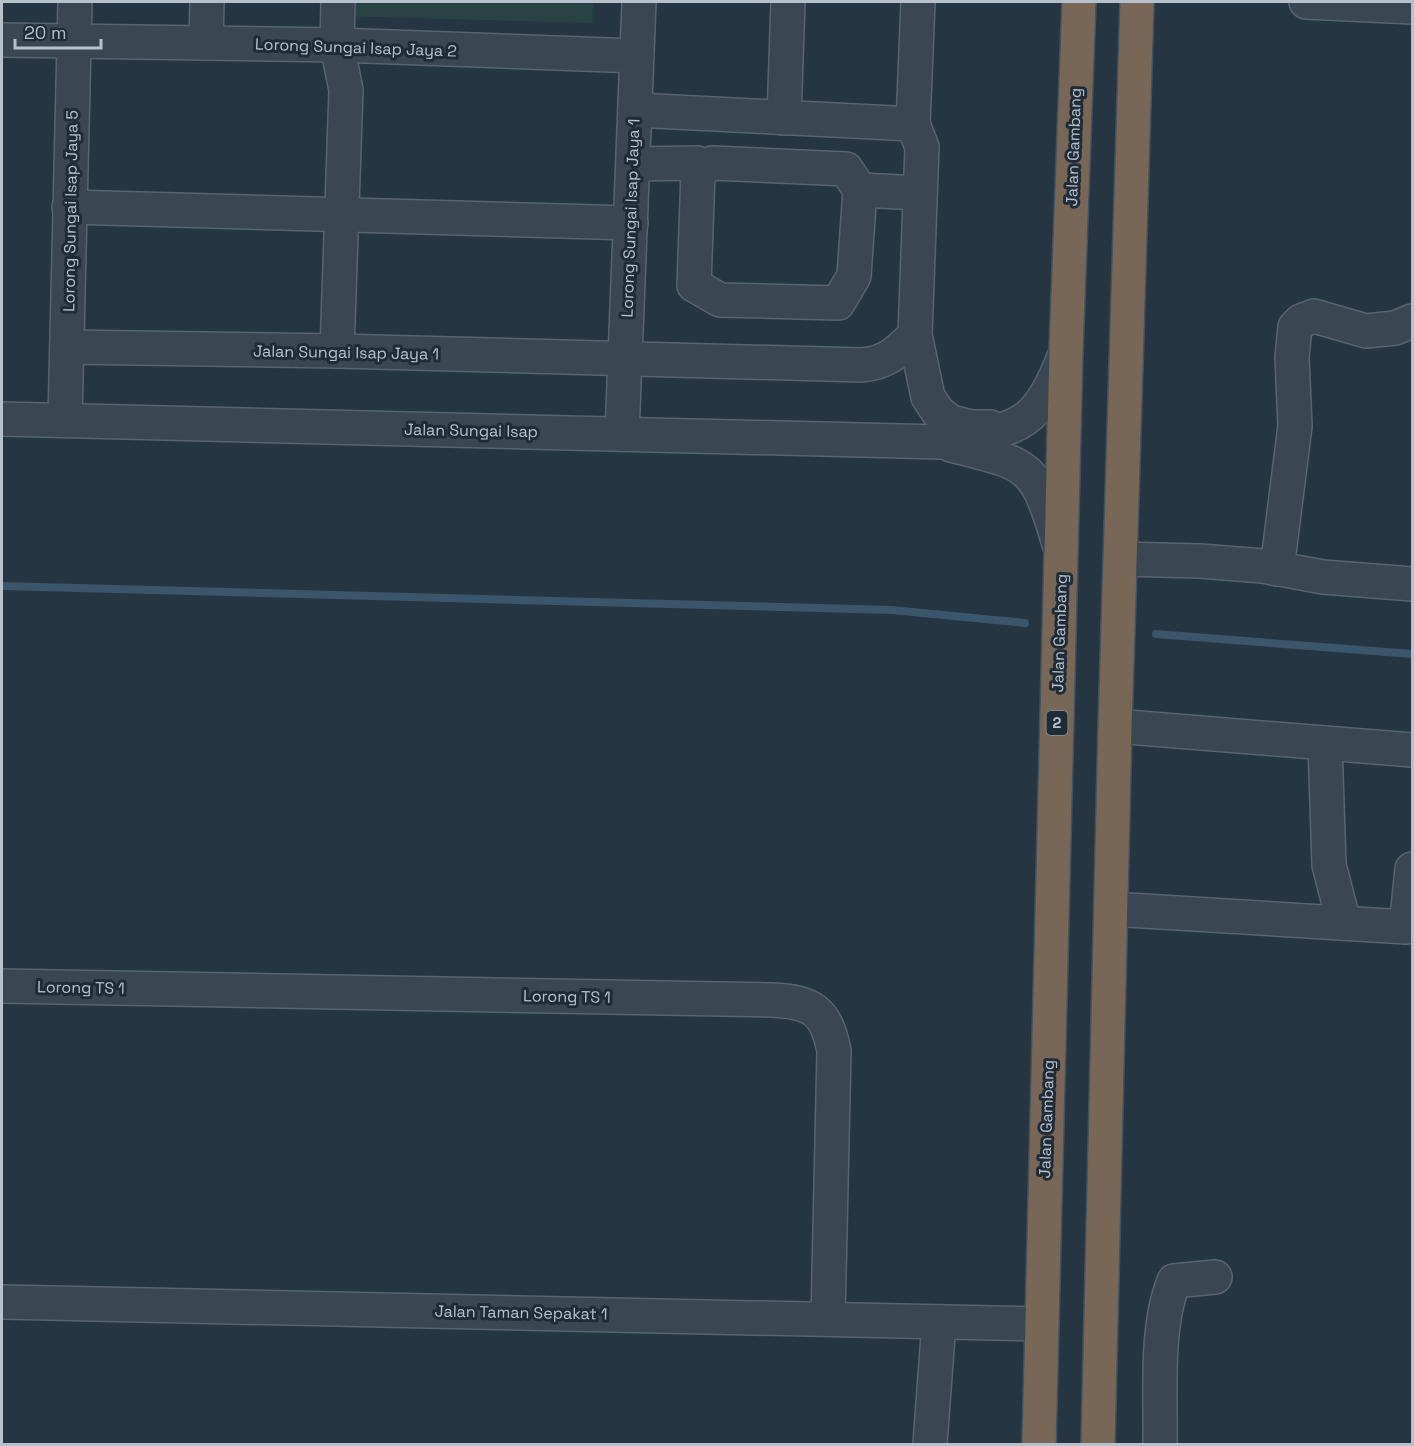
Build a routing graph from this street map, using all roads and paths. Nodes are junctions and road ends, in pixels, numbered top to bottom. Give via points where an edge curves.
1 (75, 2) edge
2 (207, 2) edge
3 (338, 2) edge
4 (639, 2) edge
5 (788, 2) edge
6 (918, 2) edge
7 (1079, 2) edge
8 (1137, 2) edge
9 (1306, 2) edge
10 (1413, 7) edge
11 (2, 40) edge
12 (75, 41) junction
13 (206, 43) junction
14 (337, 45) junction
15 (637, 56) junction
16 (635, 110) junction
17 (784, 118) junction
18 (913, 124) junction
19 (633, 164) junction
20 (703, 169) junction
21 (860, 190) junction
22 (920, 193) junction
23 (69, 207) junction
24 (341, 213) junction
25 (631, 223) junction
26 (1413, 321) edge
27 (915, 335) junction
28 (67, 347) junction
29 (337, 351) junction
30 (1066, 351) junction
31 (624, 359) junction
32 (2, 419) edge
33 (65, 420) junction
34 (1012, 427) junction
35 (622, 434) junction
36 (941, 442) junction
37 (1062, 552) junction
38 (1120, 559) junction
39 (1277, 569) junction
40 (1413, 584) edge
41 (1115, 726) junction
42 (1325, 743) junction
43 (1413, 750) edge
44 (1412, 869) edge
45 (1111, 909) junction
46 (1344, 923) junction
47 (1409, 939) edge
48 (2, 986) edge
49 (1215, 1277) dead end
50 (2, 1302) edge
51 (828, 1319) junction
52 (939, 1322) junction
53 (1041, 1324) junction
54 (930, 1444) edge
55 (1039, 1444) edge
56 (1098, 1444) edge
57 (1160, 1444) edge

1 - 12 street, Lorong Sungai Isap Jaya 5
2 - 13 street
3 - 14 street
4 - 15 street, Lorong Sungai Isap Jaya 1
5 - 17 street
6 - 18 street
7 - 30 highway, Jalan Gambang / 2
8 - 38 highway
9 - 10 street
11 - 12 street, Lorong Sungai Isap Jaya 2
12 - 13 street, Lorong Sungai Isap Jaya 2
12 - 23 street, Lorong Sungai Isap Jaya 5
13 - 14 street, Lorong Sungai Isap Jaya 2
14 - 15 street, Lorong Sungai Isap Jaya 2
14 - 24 street via 346,90
15 - 16 street, Lorong Sungai Isap Jaya 1
16 - 17 street
16 - 19 street, Lorong Sungai Isap Jaya 1
17 - 18 street
18 - 22 street via 922,147
19 - 20 street via 697,163
19 - 25 street, Lorong Sungai Isap Jaya 1
20 - 21 street via 712,163 846,169
20 - 21 street via 698,172 694,285 720,300 838,303 854,276
21 - 22 street
22 - 27 street
23 - 24 street
23 - 28 street, Lorong Sungai Isap Jaya 5
24 - 25 street
24 - 29 street
25 - 31 street, Lorong Sungai Isap Jaya 1
26 - 39 street via 1395,328 1366,331 1314,316 1295,327 1295,426
27 - 31 street, Jalan Sungai Isap Jaya 1 via 894,356 878,364
27 - 34 street via 928,397 938,412 951,422 971,427
28 - 29 street, Jalan Sungai Isap Jaya 1
28 - 33 street, Lorong Sungai Isap Jaya 5
29 - 31 street, Jalan Sungai Isap Jaya 1
30 - 34 street via 1042,404
30 - 37 highway, Jalan Gambang / 2
31 - 35 street, Lorong Sungai Isap Jaya 1
32 - 33 street, Jalan Sungai Isap
33 - 35 street, Jalan Sungai Isap
34 - 36 street
35 - 36 street, Jalan Sungai Isap
36 - 37 street via 1011,460 1027,470 1039,485
37 - 53 highway, Jalan Gambang / 2
38 - 39 street via 1200,561
38 - 41 highway
39 - 40 street
41 - 42 street
41 - 45 highway
42 - 43 street
42 - 46 street via 1329,865
44 - 47 street
45 - 46 street
45 - 56 highway
46 - 47 street
48 - 51 street, Lorong TS 1 via 772,1000 808,1006 822,1015 834,1050
49 - 57 street via 1174,1281 1168,1295 1163,1324
50 - 51 street, Jalan Taman Sepakat 1
51 - 52 street, Jalan Taman Sepakat 1
52 - 53 street, Jalan Taman Sepakat 1
52 - 54 street
53 - 55 highway, Jalan Gambang / 2

